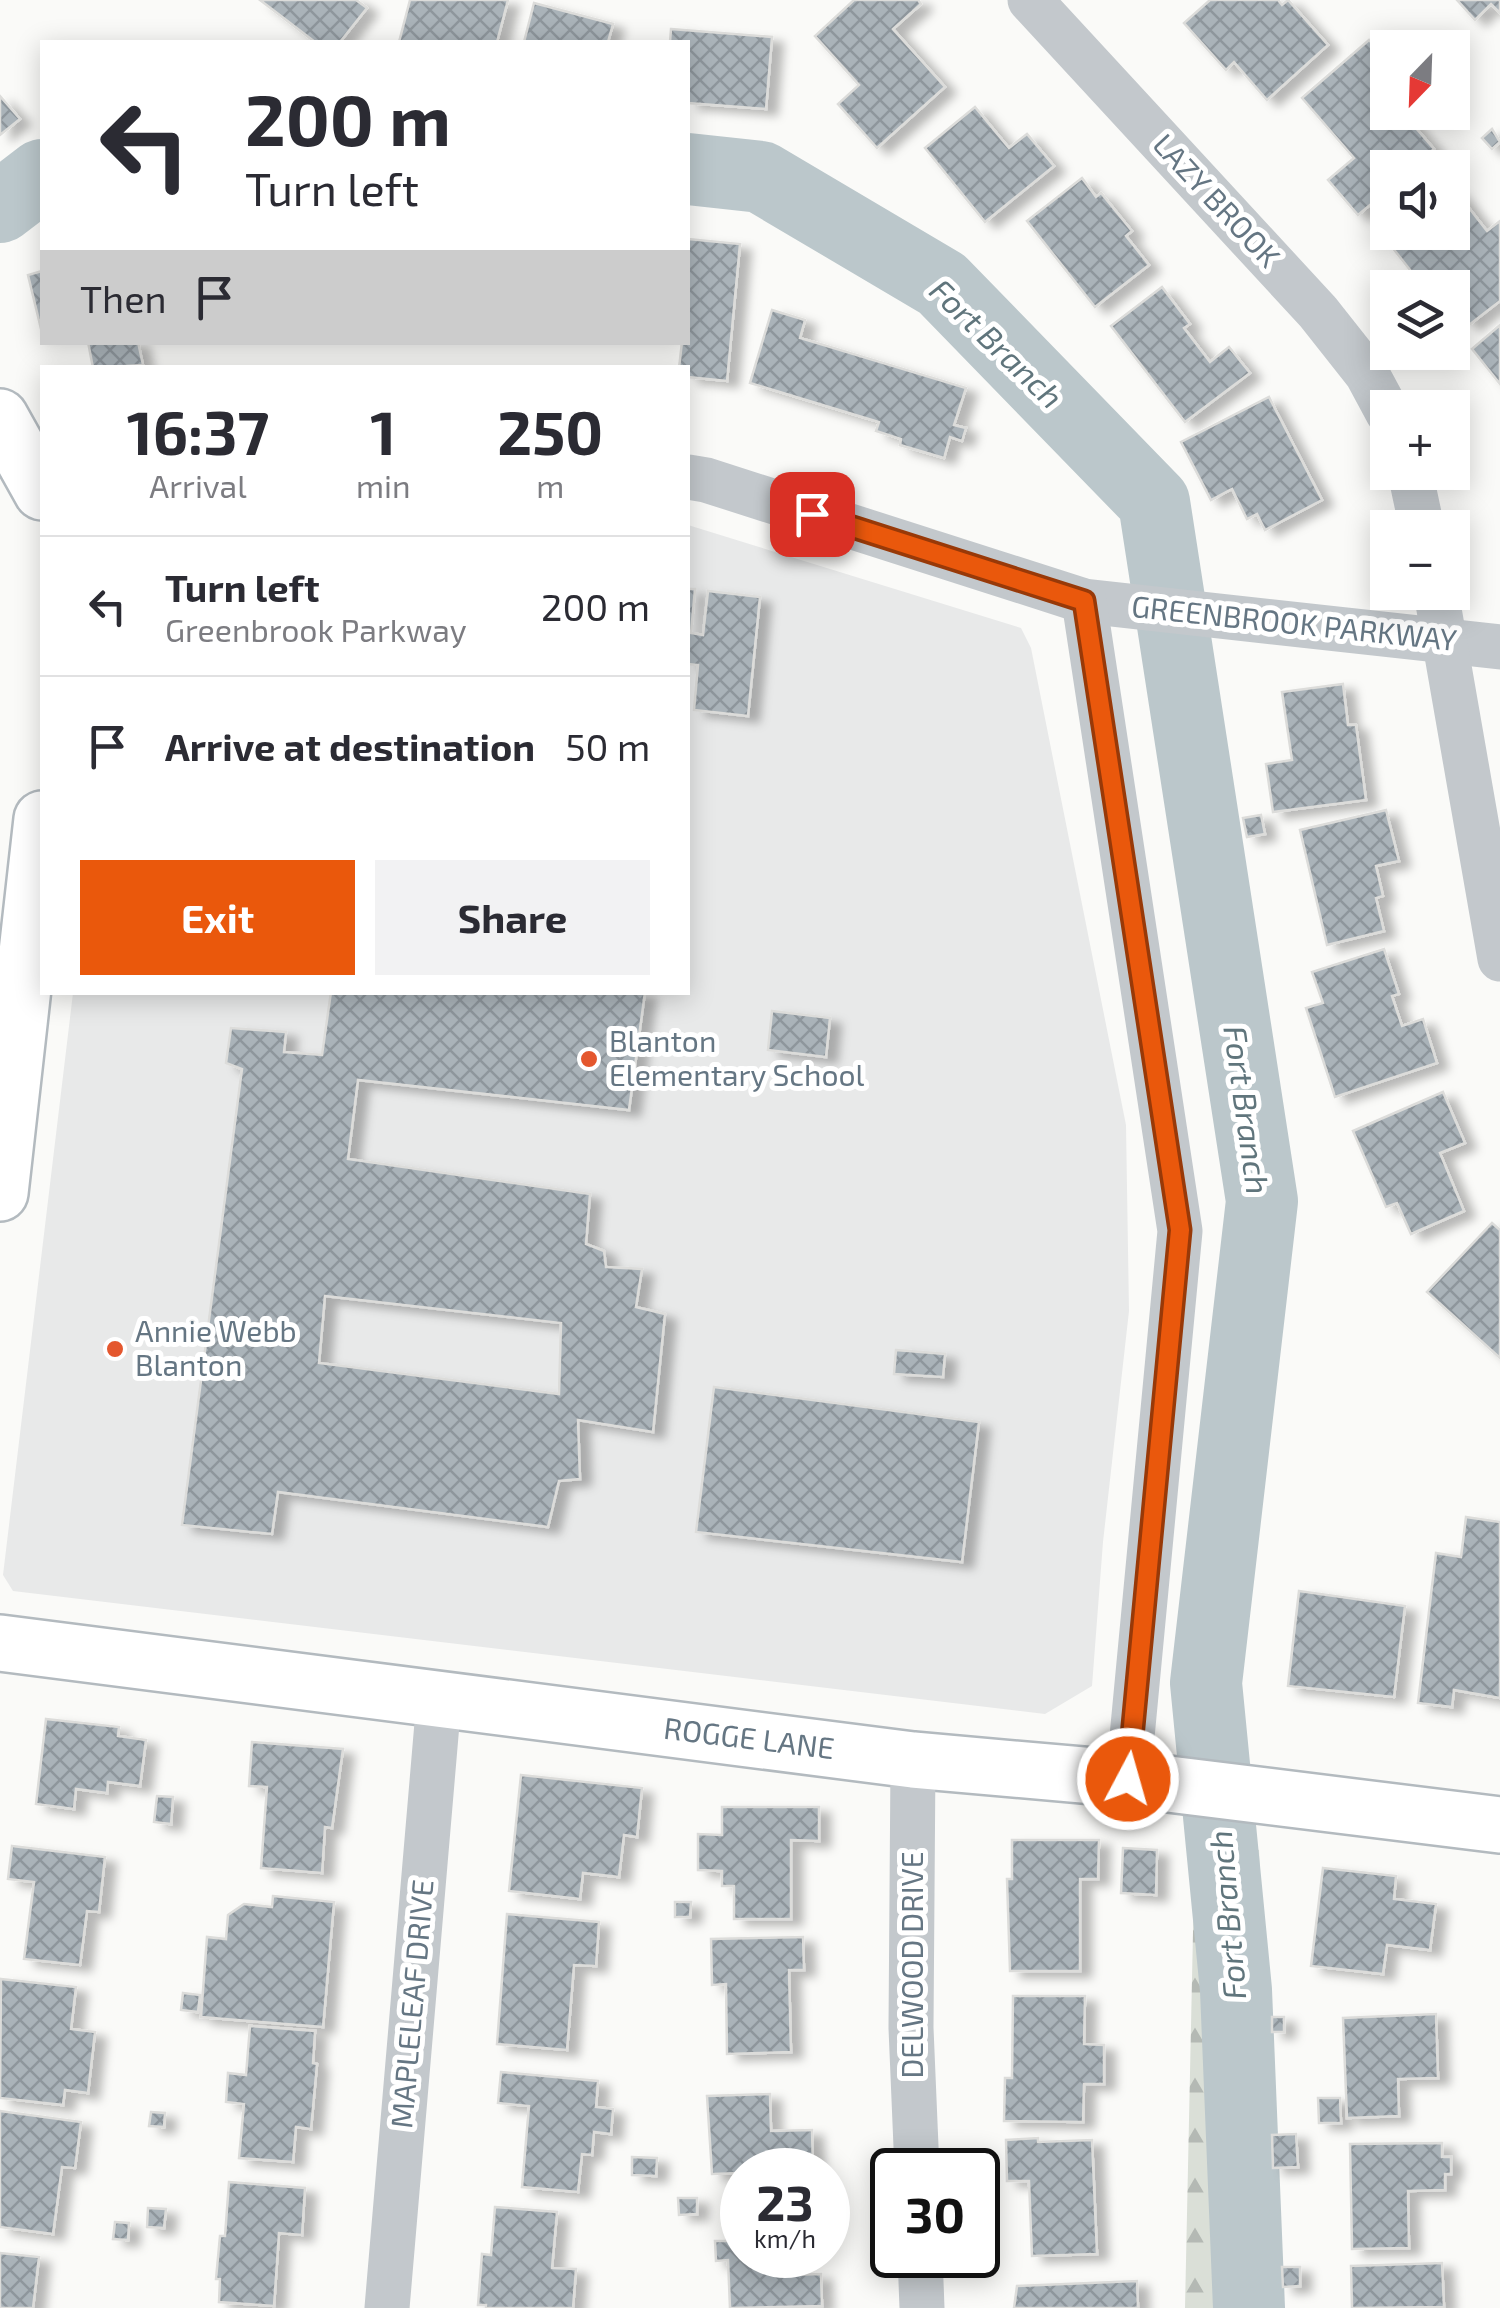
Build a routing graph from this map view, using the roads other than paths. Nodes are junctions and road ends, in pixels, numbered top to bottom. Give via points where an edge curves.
1 (1030, 0) edge
2 (1376, 390) edge
3 (0, 417) edge
4 (690, 478) edge
5 (40, 488) edge
6 (1104, 603) junction
7 (1440, 610) edge
8 (1447, 641) junction
9 (1500, 647) edge
10 (40, 834) edge
11 (1500, 959) edge
12 (8, 1069) edge
13 (0, 1193) edge
14 (0, 1644) edge
15 (439, 1700) junction
16 (913, 1760) junction
17 (1128, 1779) junction
18 (1500, 1825) edge
19 (915, 2148) edge
20 (921, 2278) edge
21 (387, 2308) edge
22 (922, 2308) edge

1 - 2 street, LAZY BROOK via 1318,312
3 - 5 street
4 - 6 street, GREENBROOK PARKWAY
6 - 8 street, GREENBROOK PARKWAY
6 - 17 street via 1180,1230
7 - 8 street
8 - 9 street, GREENBROOK PARKWAY
8 - 11 street
10 - 12 street
12 - 13 street
14 - 15 street, ROGGE LANE
15 - 16 street, ROGGE LANE
15 - 21 street, MAPLELEAF DRIVE
16 - 17 street, ROGGE LANE
16 - 19 street, DELWOOD DRIVE
17 - 18 street, ROGGE LANE
20 - 22 street

